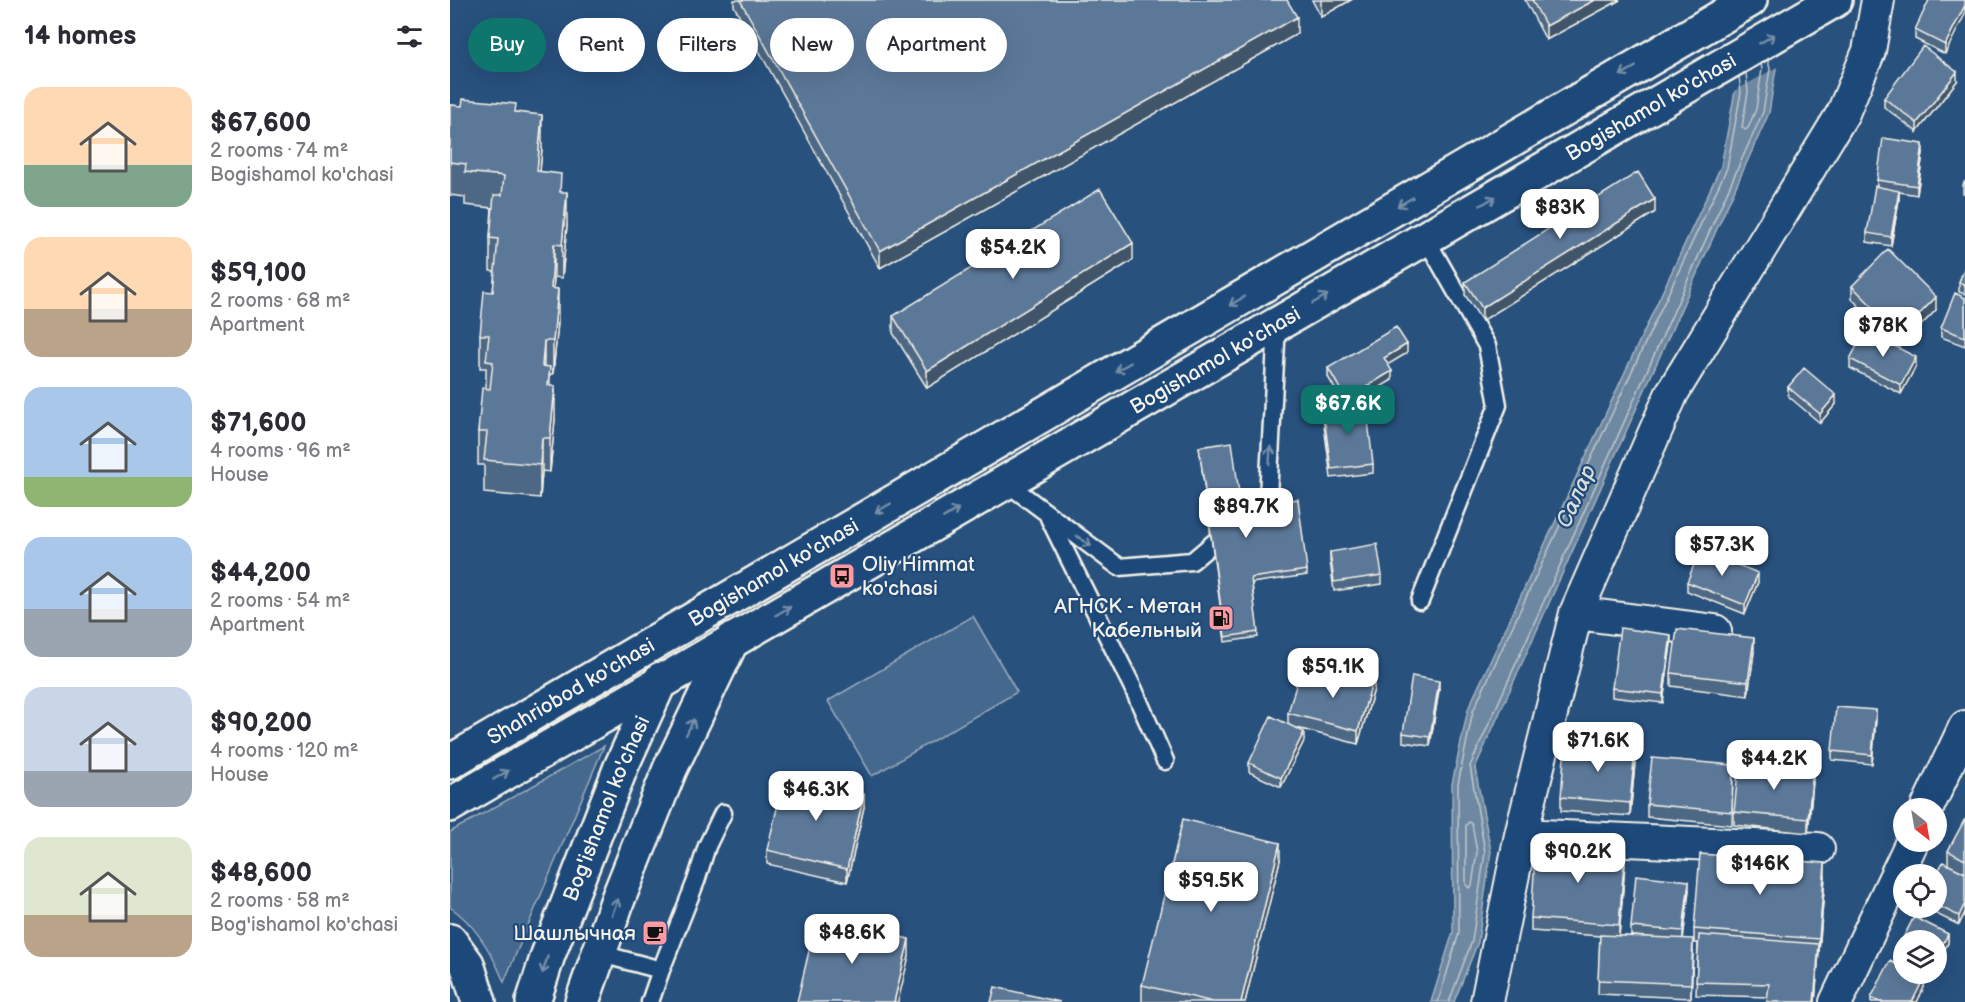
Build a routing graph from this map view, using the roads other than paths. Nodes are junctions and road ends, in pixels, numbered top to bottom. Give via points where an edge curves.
1 (1750, 0) edge
2 (1878, 0) edge
3 (1831, 2) edge
4 (1425, 237) junction
5 (1277, 324) junction
6 (985, 448) junction
7 (1004, 481) junction
8 (1048, 515) junction
9 (1420, 601) dead end
10 (1576, 613) junction
11 (690, 621) junction
12 (1715, 631) edge
13 (732, 640) junction
14 (660, 683) junction
15 (527, 716) junction
16 (1965, 728) edge
17 (546, 748) junction
18 (1165, 761) dead end
19 (450, 762) edge
20 (1932, 798) edge
21 (450, 805) edge
22 (723, 813) dead end
23 (1521, 835) junction
24 (1818, 849) dead end
25 (1907, 852) edge
26 (450, 941) edge
27 (598, 953) junction
28 (661, 970) junction
29 (479, 1002) edge
30 (533, 1002) edge
31 (582, 1002) edge
32 (650, 1002) edge
33 (1487, 1002) edge
34 (1836, 1002) edge

1 -> 6 main road, Bogishamol ko'chasi
2 - 10 street via 1869,51 1843,113 1672,393
4 -> 3 main road, Bogishamol ko'chasi
5 -> 4 main road, Bogishamol ko'chasi
4 - 9 lane via 1487,346 1498,405
5 - 7 main road, Bogishamol ko'chasi
8 -> 5 lane via 1119,567 1192,561 1268,497
6 - 7 main road
6 -> 11 main road, Bogishamol ko'chasi
7 - 8 lane
13 -> 7 main road, Bogishamol ko'chasi
8 - 18 lane
10 - 12 street
10 - 23 street
11 - 13 main road, Bogishamol ko'chasi
11 - 14 main road, Bog'ishamol ko'chasi
11 - 15 main road, Shahriobod ko'chasi
13 - 14 main road, Shahriobod ko'chasi
27 -> 13 main road via 670,769
14 - 17 main road, Shahriobod ko'chasi
14 -> 30 main road, Bog'ishamol ko'chasi via 621,766
15 - 17 main road
15 - 19 main road, Shahriobod ko'chasi
16 - 20 street
21 -> 17 main road, Shahriobod ko'chasi
22 - 28 lane
23 - 24 street
23 - 33 street
25 - 34 street
26 - 29 main road via 466,964
27 - 28 lane
27 - 31 main road
28 - 32 lane

